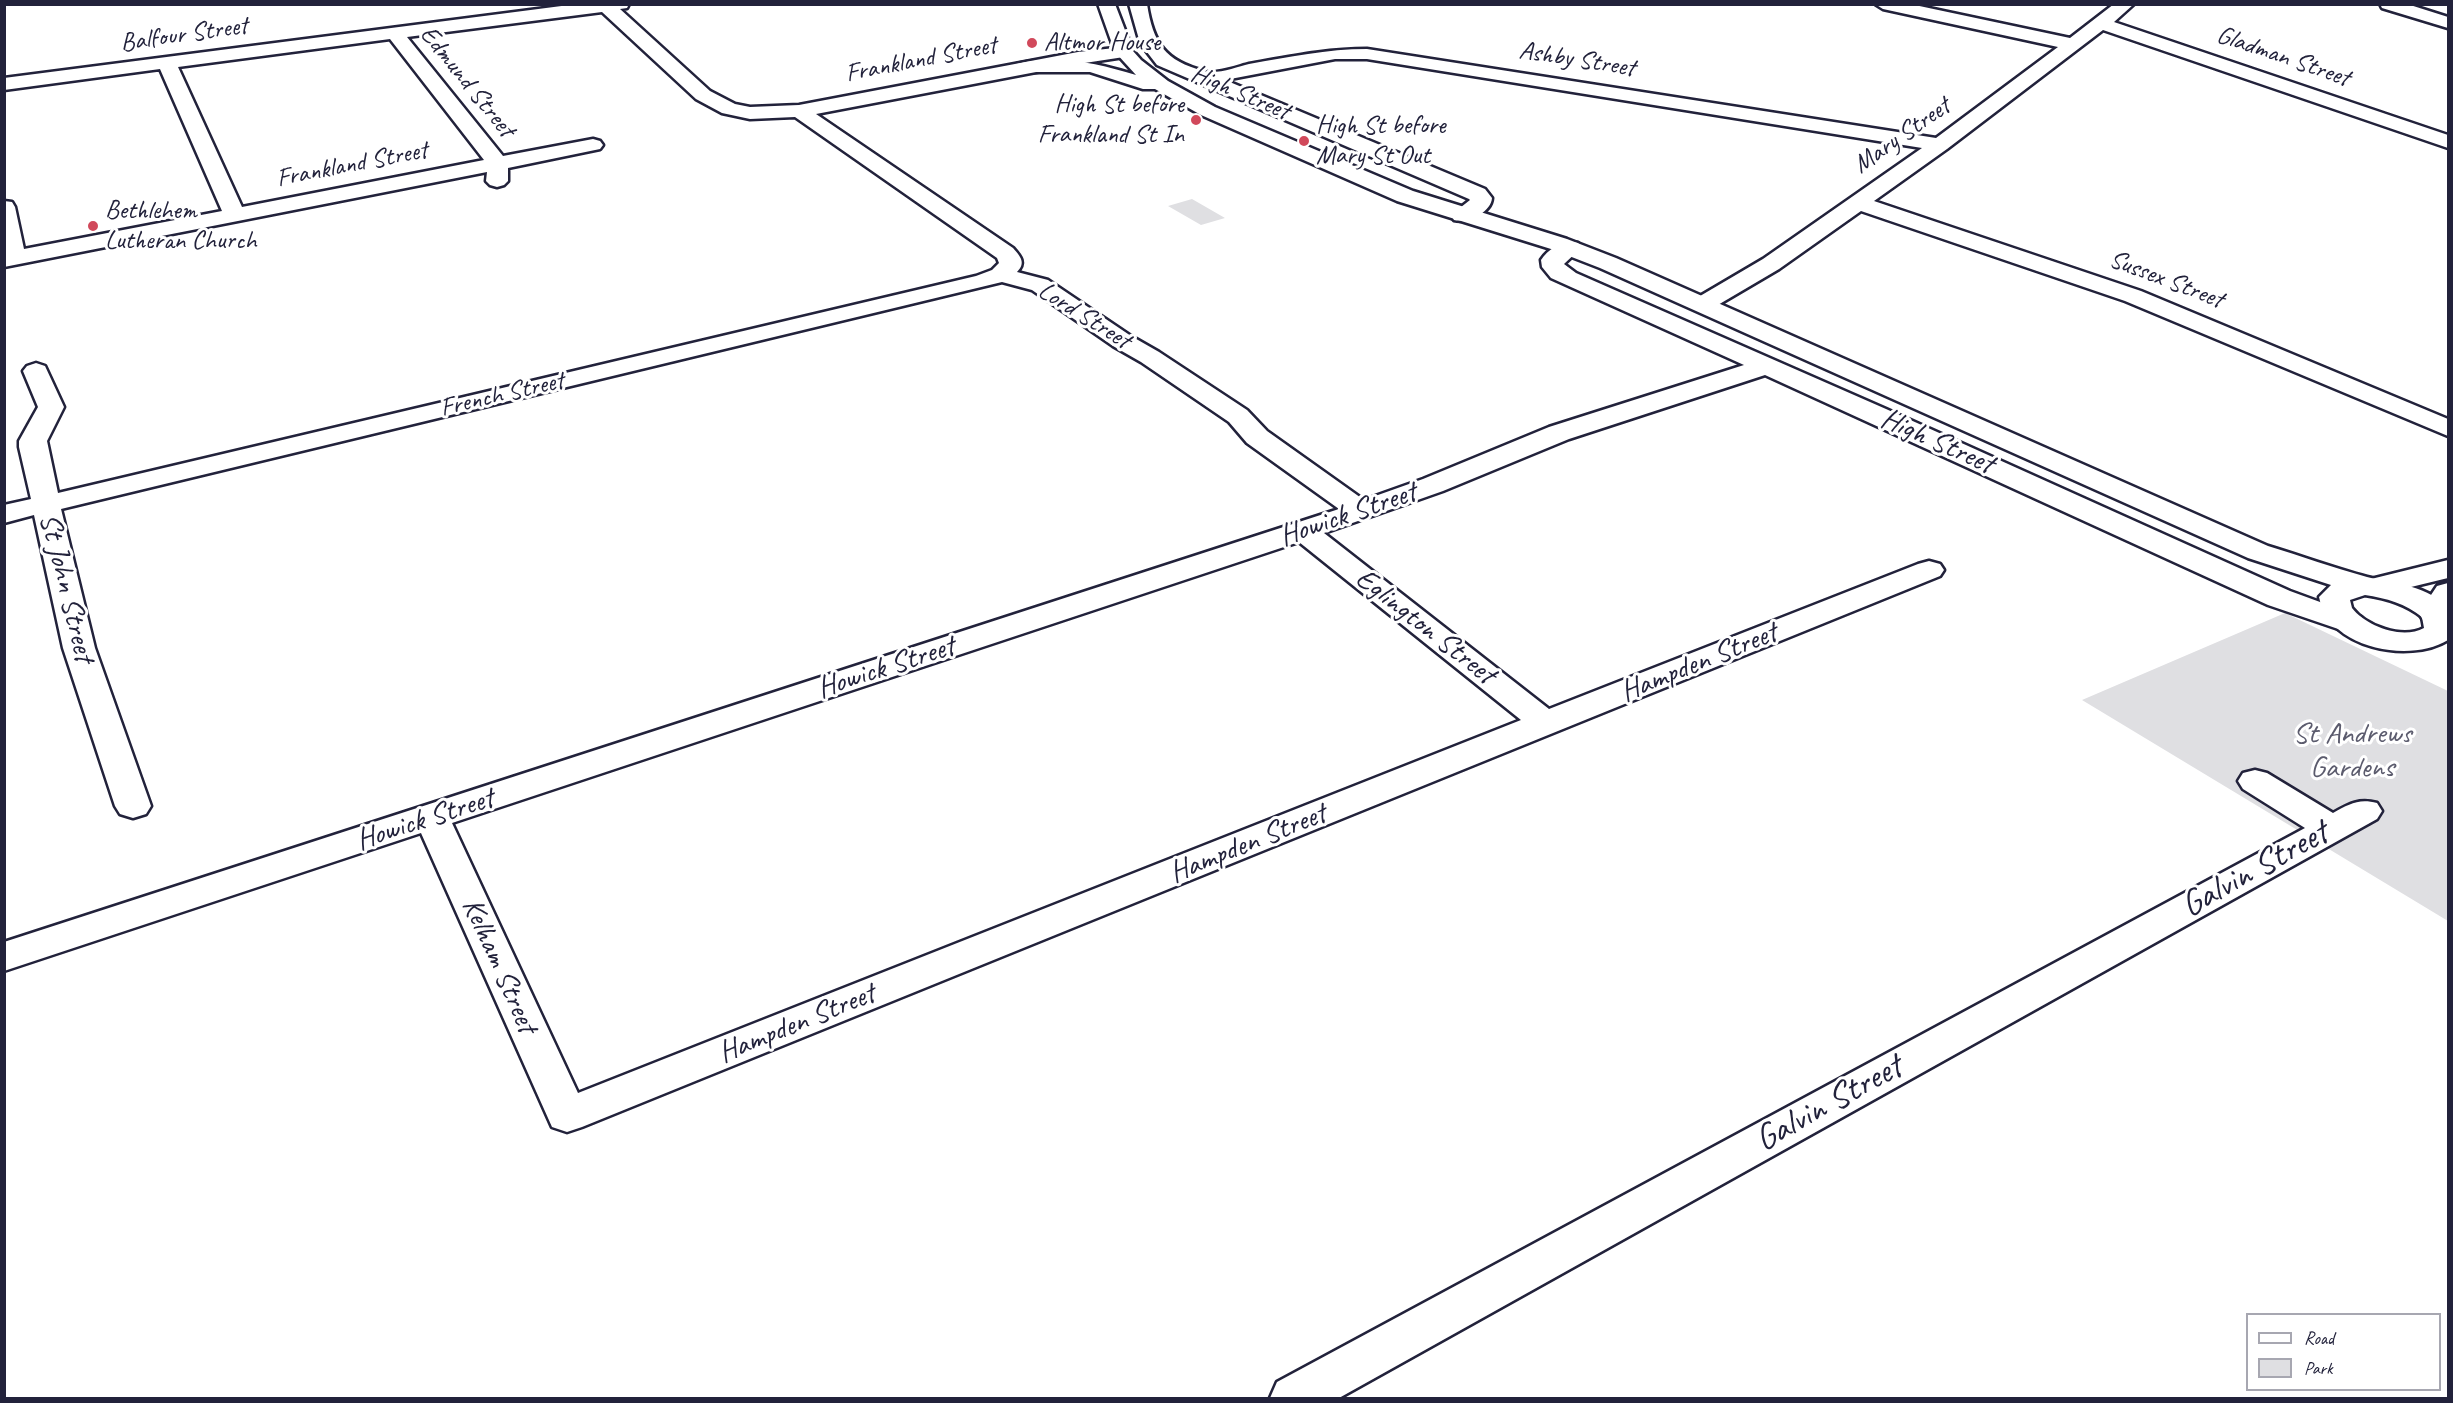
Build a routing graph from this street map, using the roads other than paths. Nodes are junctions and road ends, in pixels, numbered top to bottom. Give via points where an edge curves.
1 (1106, 4) edge
2 (1138, 4) edge
3 (1883, 4) edge
4 (2127, 4) edge
5 (2388, 4) edge
6 (610, 5) edge
7 (2100, 23) junction
8 (2448, 23) edge
9 (394, 34) junction
10 (2072, 44) junction
11 (1124, 52) junction
12 (167, 63) junction
13 (1024, 68) junction
14 (1206, 78) junction
15 (4, 84) edge
16 (1175, 92) junction
17 (799, 111) junction
18 (2448, 142) edge
19 (593, 145) dead end
20 (1940, 145) junction
21 (498, 164) junction
22 (1856, 202) junction
23 (4, 207) edge
24 (338, 212) dead end
25 (235, 215) junction
26 (1462, 215) junction
27 (1570, 248) junction
28 (10, 259) edge
29 (1000, 275) junction
30 (1703, 304) junction
31 (1764, 367) junction
32 (36, 370) dead end
33 (2448, 428) edge
34 (44, 504) junction
35 (1361, 511) junction
36 (4, 514) edge
37 (1303, 531) junction
38 (2258, 552) junction
39 (2448, 569) edge
40 (1929, 570) dead end
41 (2369, 587) junction
42 (2443, 615) edge
43 (2343, 617) junction
44 (2396, 641) junction
45 (2448, 652) edge
46 (1547, 724) junction
47 (2255, 782) dead end
48 (133, 806) dead end
49 (432, 817) junction
50 (4, 957) edge
51 (567, 1115) joint
52 (1294, 1398) edge

1 - 11 street, High Street
2 - 14 street, High Street via 1141,25 1157,57
3 - 10 street
4 - 7 street, Mary Street
5 - 8 street
6 - 9 street, Balfour Street
6 - 17 street, Frankland Street via 703,95 720,105 750,113
7 - 10 street, Mary Street
7 - 18 street, Gladman Street
9 - 12 street, Balfour Street
9 - 21 street, Edmund Street
10 - 20 street, Mary Street
11 - 13 street, Frankland Street
11 - 16 street, High Street via 1149,77
12 - 15 street, Balfour Street
12 - 25 street
13 - 16 street via 1092,67
13 - 17 street, Frankland Street
14 - 20 street, Ashby Street via 1335,54 1367,54
14 - 26 street, High Street via 1477,194 1481,203
16 - 26 street, High Street via 1290,147 1405,196
17 - 29 street, Lord Street via 1005,253 1011,265
19 - 21 street, Frankland Street
20 - 22 street, Mary Street
21 - 24 street, Frankland Street via 499,181
21 - 25 street, Frankland Street
22 - 30 street, Mary Street via 1771,264
22 - 33 street, Sussex Street via 2133,296
23 - 28 street
25 - 28 street, Frankland Street
26 - 27 street, High Street
27 - 30 street, High Street
27 - 31 street, High Street via 1552,260 1559,273
29 - 34 street, French Street
29 - 35 street, Lord Street via 1040,285 1238,416 1257,437
30 - 38 street, High Street
31 - 35 street, Howick Street via 1559,432
31 - 43 street, High Street via 2279,598
32 - 34 street, St John Street via 51,407 33,441
34 - 36 street, French Street
34 - 48 street, St John Street via 79,648
35 - 37 street, Howick Street
37 - 46 street, Eglington Street
37 - 49 street, Howick Street
38 - 41 street, High Street
38 - 43 street, High Street via 2309,585
39 - 41 street
40 - 46 street, Hampden Street
41 - 42 street, High Street via 2412,598
41 - 43 street via 2351,587 2336,594 2334,601
42 - 44 street via 2439,632 2432,638
43 - 44 street via 2367,633
44 - 45 street
46 - 51 street, Hampden Street
47 - 52 street, Galvin Street via 2348,819
49 - 50 street, Howick Street
49 - 51 street, Kelham Street

